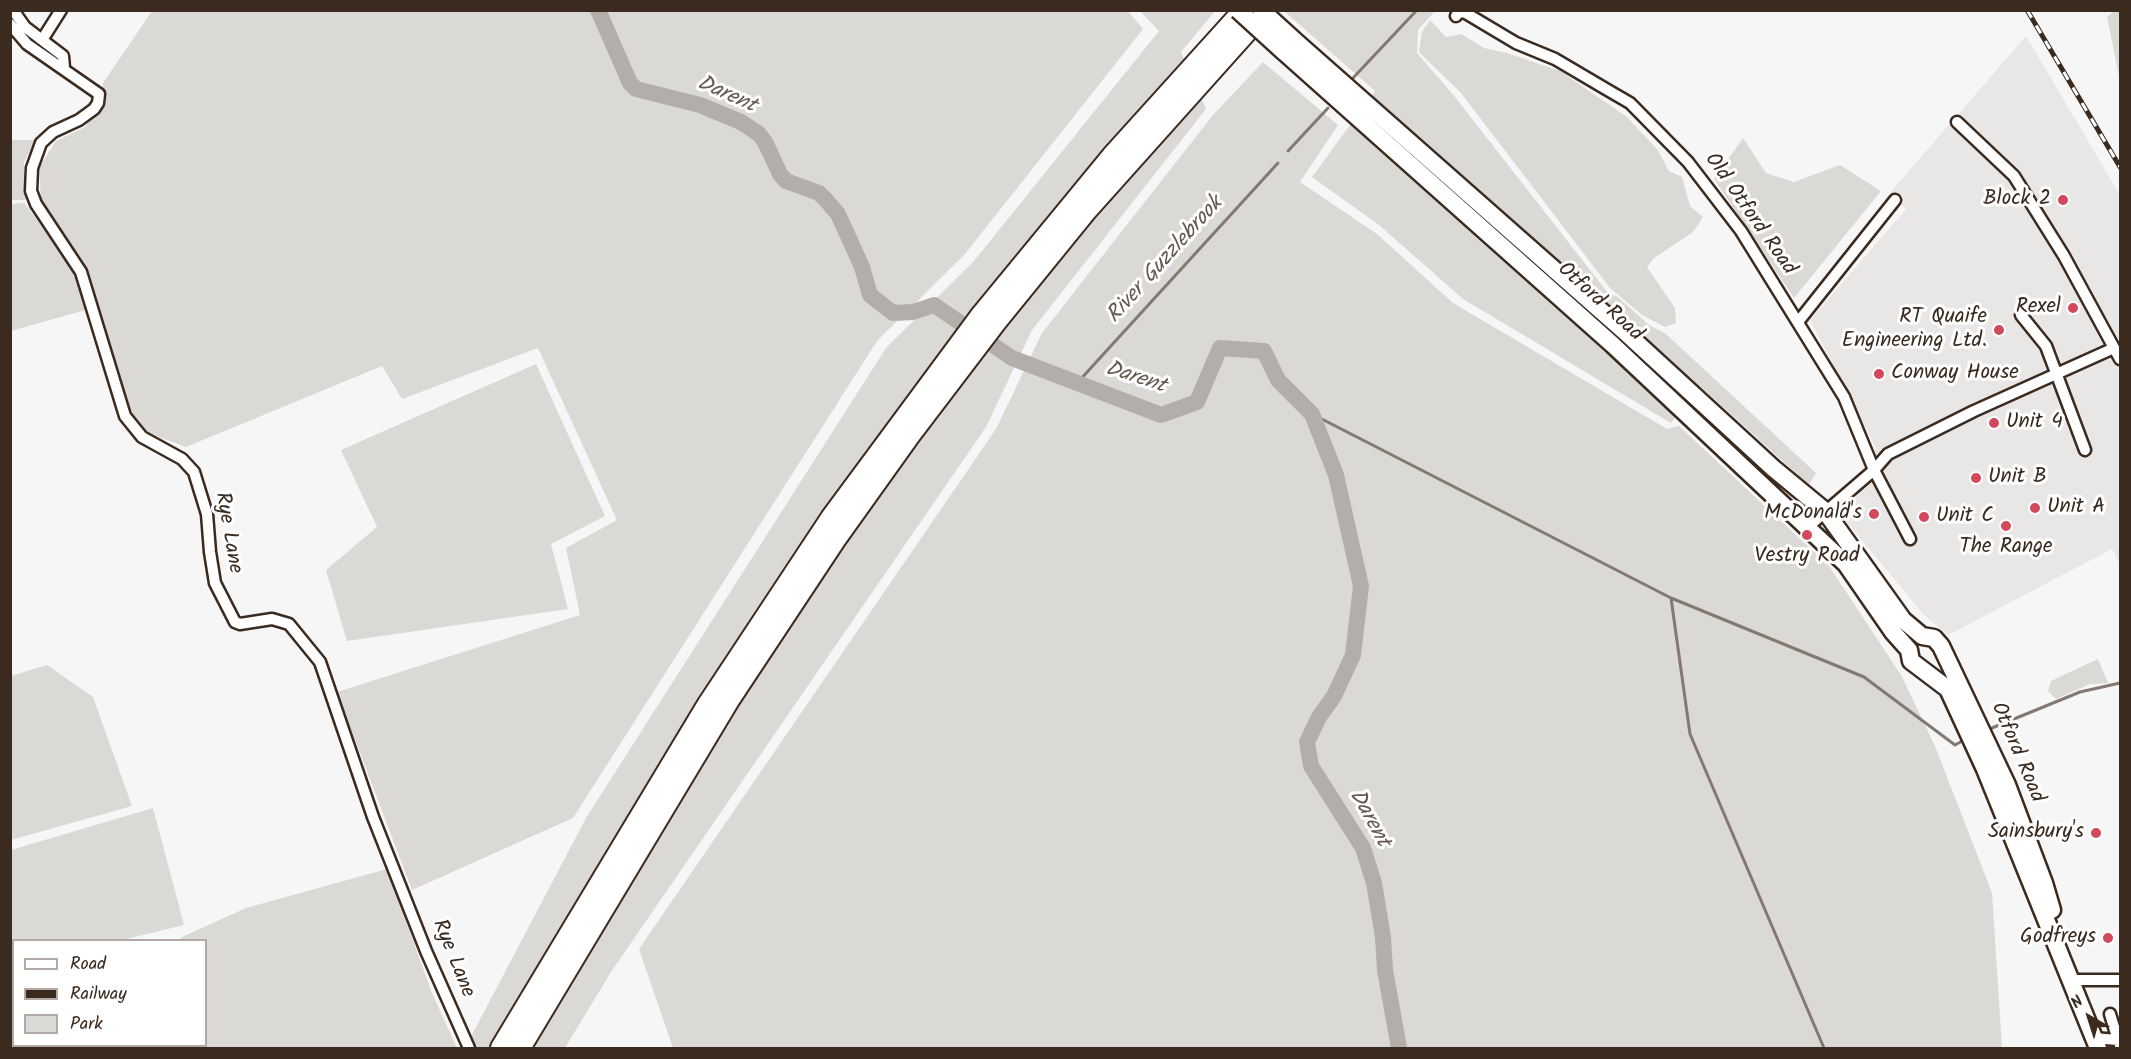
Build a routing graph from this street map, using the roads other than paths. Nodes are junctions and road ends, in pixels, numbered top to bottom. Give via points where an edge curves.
1 (13, 10) edge
2 (62, 10) edge
3 (1238, 10) edge
4 (1244, 10) edge
5 (1262, 10) edge
6 (1266, 10) edge
7 (1456, 16) dead end
8 (10, 24) edge
9 (42, 40) junction
10 (1289, 45) junction
11 (64, 68) junction
12 (1957, 122) dead end
13 (1895, 200) dead end
14 (1009, 294) junction
15 (2021, 315) dead end
16 (1798, 322) junction
17 (2114, 348) junction
18 (2121, 359) edge
19 (2056, 376) junction
20 (938, 384) junction
21 (2085, 450) dead end
22 (1874, 470) junction
23 (1826, 511) junction
24 (1809, 526) junction
25 (1910, 540) dead end
26 (1922, 636) junction
27 (1909, 650) junction
28 (1942, 650) junction
29 (1922, 669) junction
30 (2071, 980) junction
31 (2121, 980) edge
32 (2110, 1014) dead end
33 (2095, 1043) edge
34 (2119, 1043) edge
35 (469, 1048) edge
36 (501, 1048) edge
37 (520, 1048) edge

1 - 9 street via 20,22
2 - 9 street
3 - 10 main road, Otford Road, bridge
4 - 14 highway via 1112,156
5 - 10 main road, Otford Road, bridge
6 - 14 highway
7 - 16 street, Old Otford Road via 1461,12 1469,14 1630,103 1716,195
8 - 11 street, Rye Lane via 27,44
9 - 11 street via 63,56
10 - 23 main road, Otford Road
10 - 24 main road, Otford Road
11 - 35 street, Rye Lane via 95,89 99,100 94,109 49,135 38,148 31,184 36,204 81,272 129,424 142,437 182,459 194,472 207,514 215,583 235,622 272,619 289,624 320,662 373,817
12 - 17 street via 2014,176 2064,256
13 - 16 street
14 - 20 highway
15 - 19 street via 2046,346
16 - 22 street, Old Otford Road via 1844,397
17 - 18 street
17 - 19 street
19 - 21 street
19 - 22 street via 1888,454
20 - 36 highway via 831,518 744,647
20 - 37 highway via 729,700
22 - 23 street
22 - 25 street, Old Otford Road
23 - 24 street
23 - 26 main road, Otford Road via 1903,620
24 - 27 main road, Otford Road via 1846,564
26 - 27 main road via 1915,639
26 - 28 main road, Otford Road via 1934,638
27 - 29 main road, Otford Road via 1911,661
28 - 29 main road via 1937,665
28 - 30 main road, Otford Road via 2007,785 2044,883
29 - 30 main road, Otford Road via 1948,689
30 - 31 street
30 - 33 main road, Otford Road
32 - 34 street, Otford Road
33 - 34 street, Otford Road

